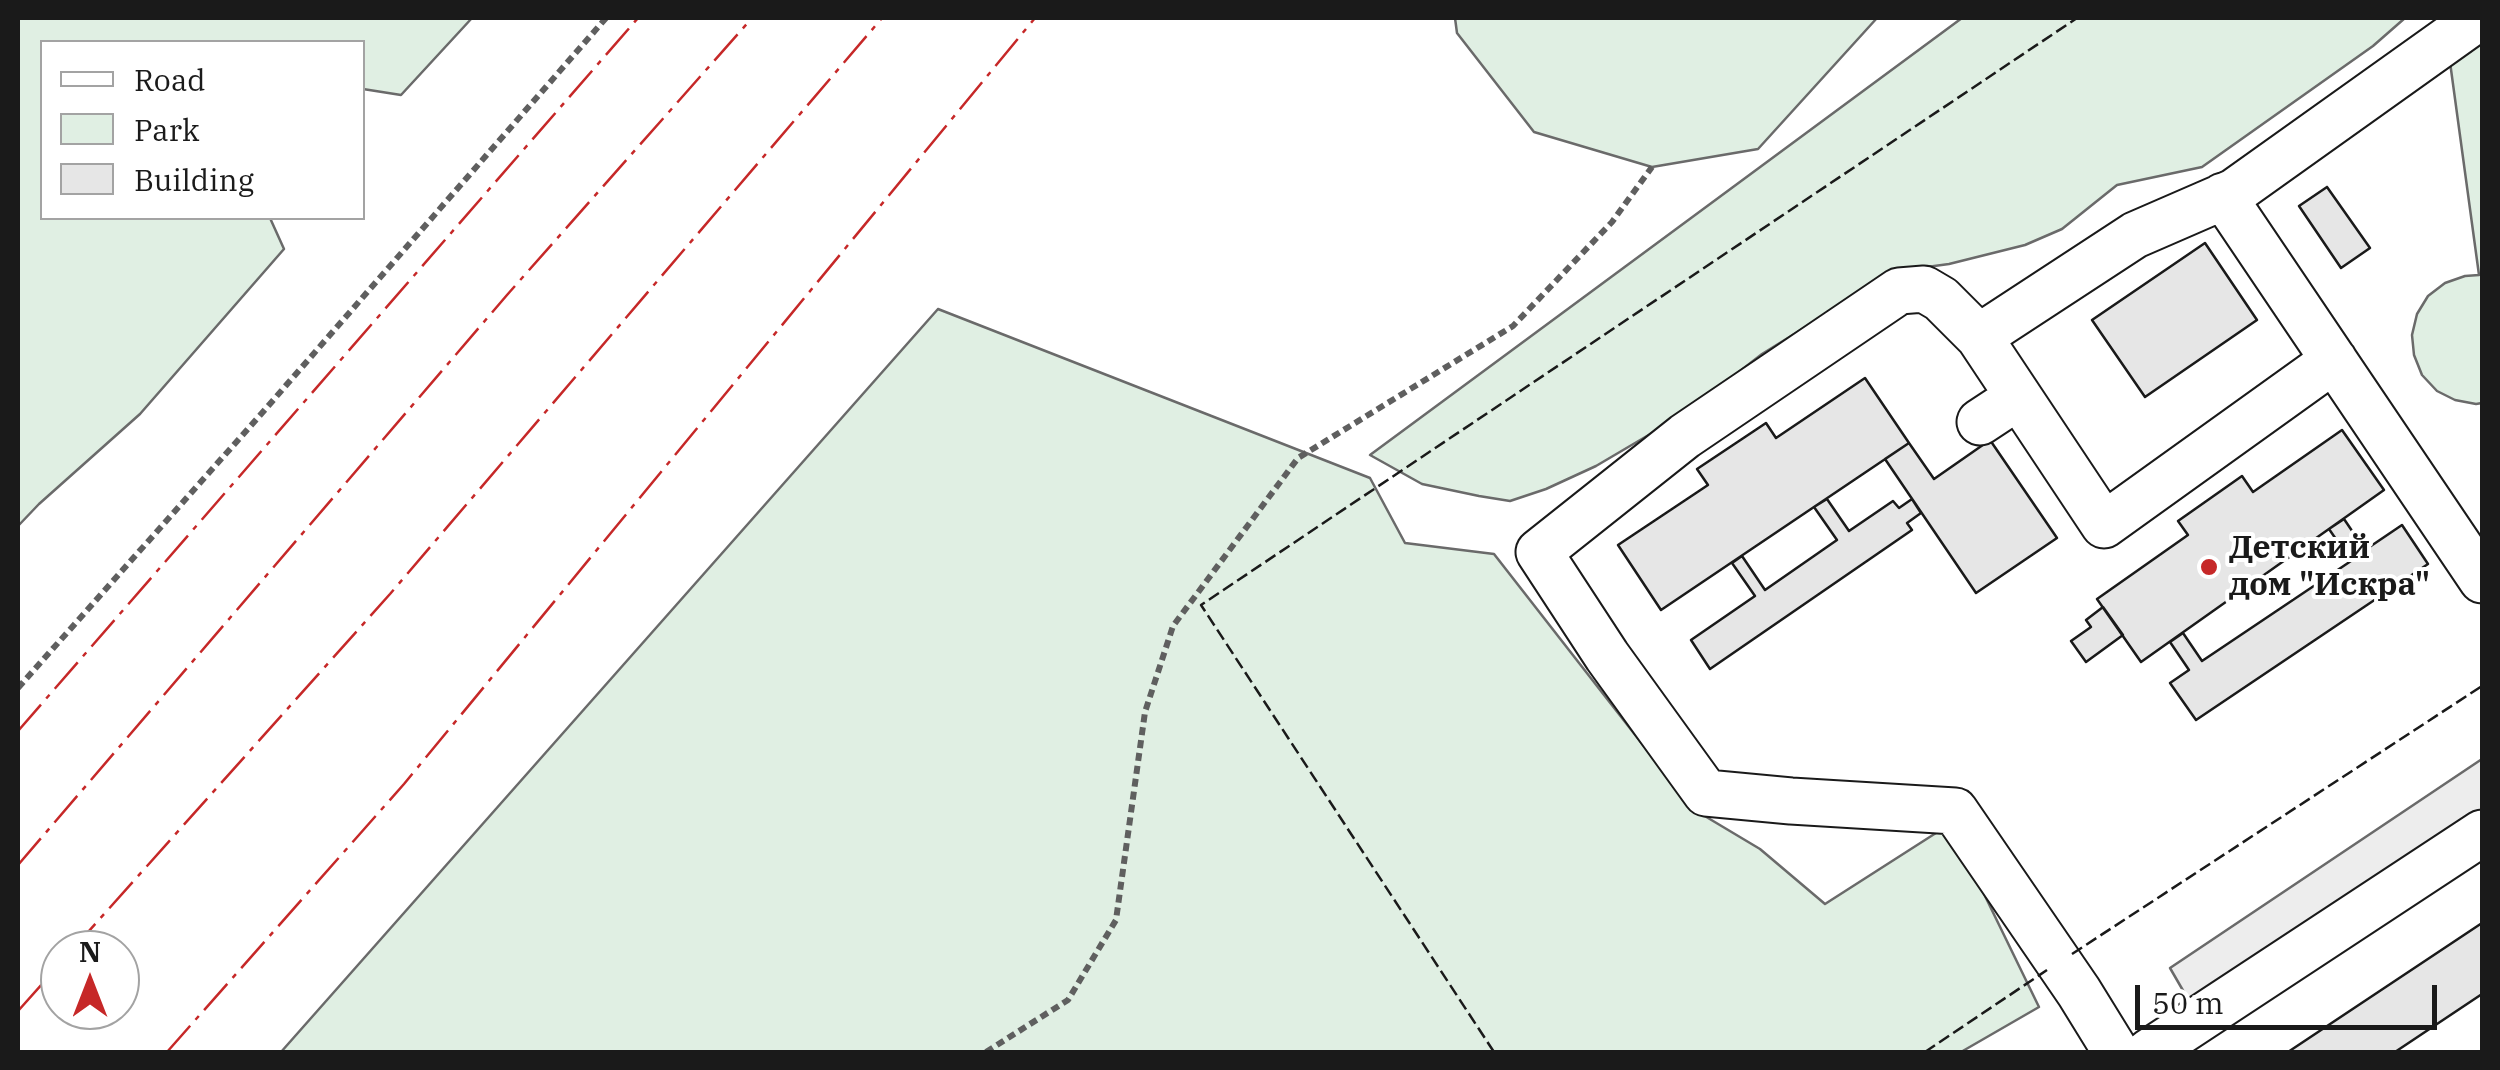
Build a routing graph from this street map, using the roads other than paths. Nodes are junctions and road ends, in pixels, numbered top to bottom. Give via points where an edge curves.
1 (2478, 18) edge
2 (2223, 196) junction
3 (1979, 337) junction
4 (2334, 360) junction
5 (2018, 397) junction
6 (1980, 422) dead end
7 (2482, 580) edge
8 (2482, 834) edge
9 (2116, 1052) edge
10 (2149, 1052) edge

1 - 2 street
2 - 3 street via 2135,235
2 - 4 street
3 - 5 street
3 - 9 street via 1924,289 1899,291 1685,436 1539,552 1706,793 1955,811
4 - 5 street via 2104,526
4 - 7 street
5 - 6 street
8 - 10 street

